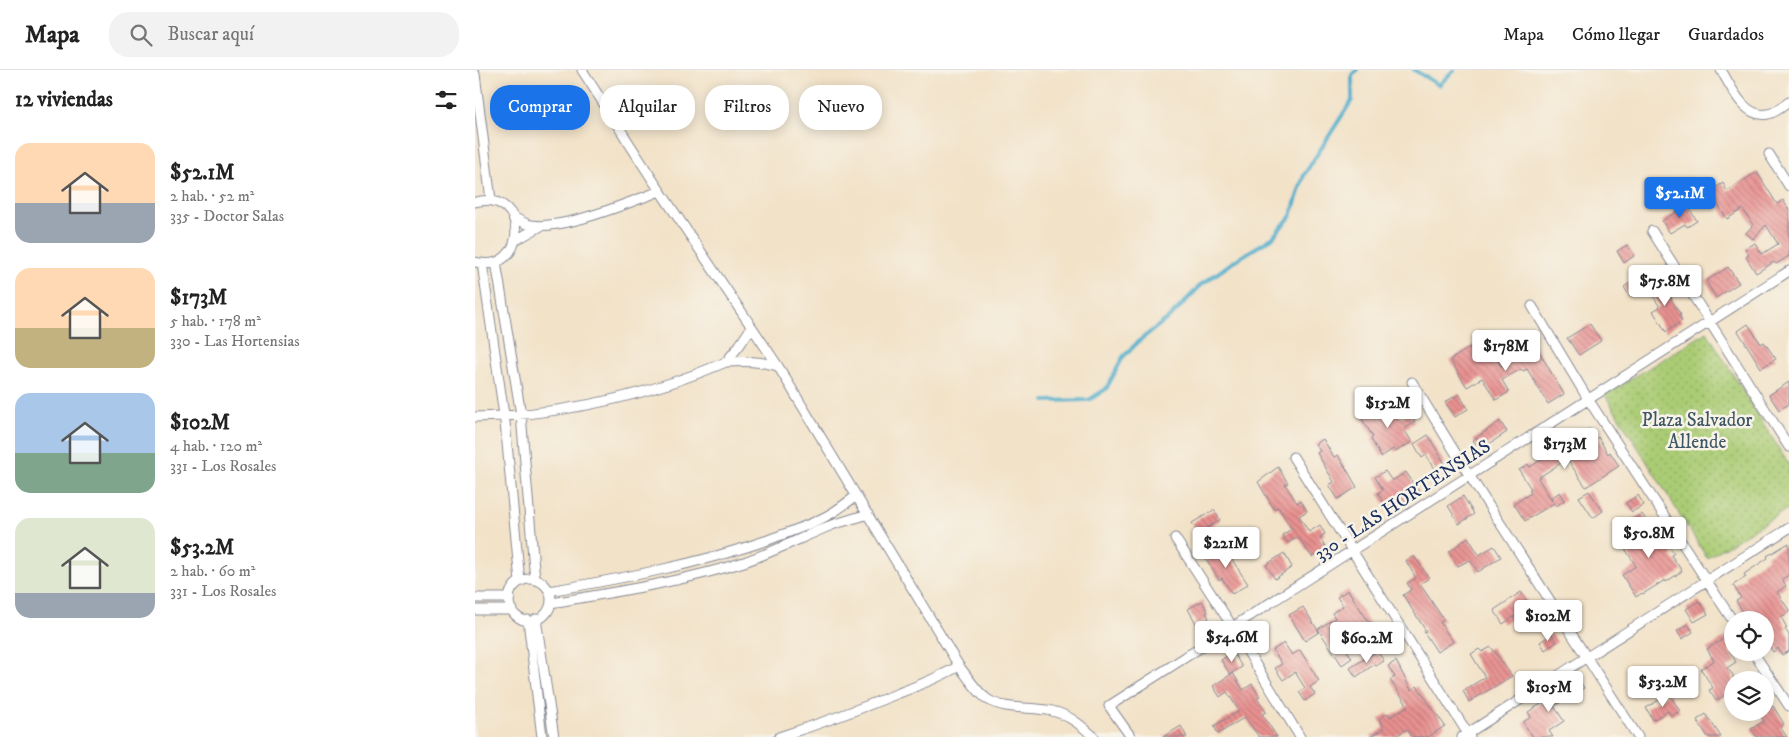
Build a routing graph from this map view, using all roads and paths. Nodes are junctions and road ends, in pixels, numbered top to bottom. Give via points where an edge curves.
1 (581, 70) edge
2 (1721, 70) edge
3 (475, 74) edge
4 (1789, 102) edge
5 (1769, 154) dead end
6 (1789, 186) edge
7 (660, 191) junction
8 (475, 199) edge
9 (491, 200) junction
10 (513, 217) junction
11 (544, 224) junction
12 (1652, 231) dead end
13 (516, 240) junction
14 (479, 262) edge
15 (496, 262) junction
16 (1789, 271) edge
17 (1532, 306) dead end
18 (1709, 322) junction
19 (751, 328) junction
20 (726, 362) junction
21 (778, 366) junction
22 (1412, 382) dead end
23 (1588, 399) junction
24 (521, 415) junction
25 (504, 416) junction
26 (475, 417) edge
27 (1789, 447) edge
28 (1293, 457) dead end
29 (1469, 475) junction
30 (857, 496) junction
31 (868, 514) junction
32 (1789, 528) edge
33 (1175, 538) dead end
34 (1351, 552) junction
35 (535, 580) junction
36 (1706, 581) junction
37 (520, 582) junction
38 (549, 591) junction
39 (475, 598) edge
40 (509, 598) junction
41 (551, 603) junction
42 (475, 610) edge
43 (512, 610) junction
44 (1726, 611) edge
45 (532, 620) junction
46 (1232, 626) junction
47 (1588, 656) junction
48 (1759, 661) edge
49 (959, 666) junction
50 (1789, 706) edge
51 (1467, 736) edge
52 (542, 737) edge
53 (554, 737) edge
54 (779, 737) edge
55 (1094, 737) edge
56 (1131, 737) edge
57 (1300, 737) edge
58 (1638, 737) edge

1 - 7 street
2 - 4 street via 1741,104 1757,113 1768,114
3 - 9 street
5 - 6 street
7 - 11 street via 606,211
7 - 19 street
8 - 9 street
9 - 10 street via 508,209
10 - 11 street via 528,224
10 - 13 street
11 - 13 street
12 - 18 street
13 - 15 street via 505,257
14 - 15 street
14 - 25 street
15 - 24 street
16 - 18 street, 330 - LAS HORTENSIAS
17 - 23 street
18 - 23 street, 330 - LAS HORTENSIAS
18 - 27 street
19 - 20 street
19 - 21 street
20 - 21 street via 751,360
20 - 24 street via 675,383 625,397
21 - 30 street
22 - 29 street
23 - 29 street, 330 - LAS HORTENSIAS
23 - 36 street
24 - 25 street
24 - 35 street
25 - 26 street
25 - 37 street
28 - 34 street
29 - 34 street, 330 - LAS HORTENSIAS
29 - 47 street
30 - 31 street
30 - 38 street via 831,514 793,531 708,559 648,574
31 - 41 street via 833,525 788,546 692,577
31 - 49 street
32 - 36 street
33 - 46 street
34 - 46 street, 330 - LAS HORTENSIAS
34 - 51 street
35 - 37 street
35 - 38 street
36 - 44 street
36 - 47 street
37 - 40 street
38 - 41 street
39 - 40 street
40 - 43 street
41 - 45 street via 546,613
42 - 43 street
43 - 45 street via 516,615
45 - 52 street
45 - 53 street
46 - 56 street, 330 - LAS HORTENSIAS via 1109,706
46 - 57 street
47 - 51 street
47 - 58 street
48 - 50 street
49 - 54 street via 886,698
49 - 55 street via 992,702 1061,714 1076,721

